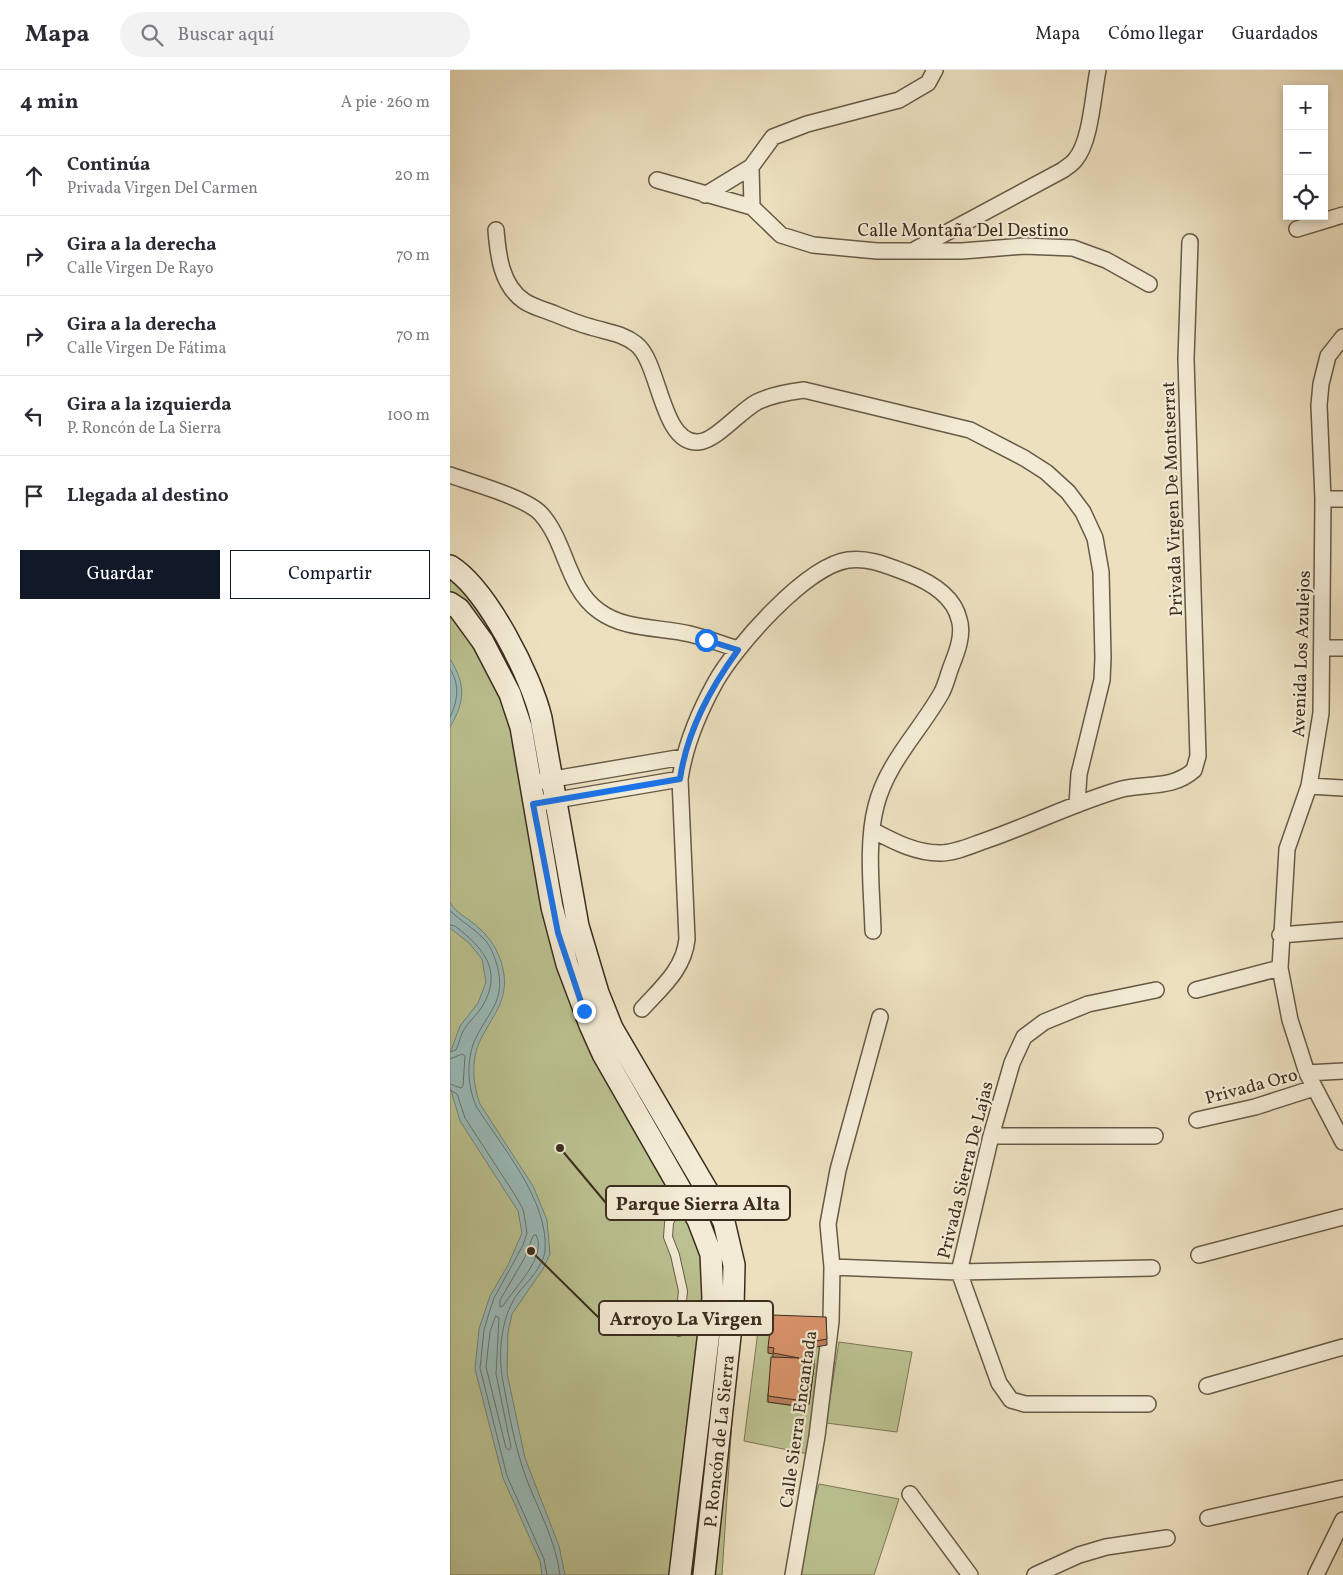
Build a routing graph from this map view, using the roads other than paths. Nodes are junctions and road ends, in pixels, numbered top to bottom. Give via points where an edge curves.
1 (935, 70) edge
2 (1098, 70) edge
3 (751, 167) junction
4 (657, 180) dead end
5 (705, 195) junction
6 (752, 207) junction
7 (1343, 215) edge
8 (1297, 229) dead end
9 (496, 230) dead end
10 (1190, 242) dead end
11 (915, 250) junction
12 (1149, 284) dead end
13 (1343, 337) edge
14 (1336, 355) edge
15 (450, 476) edge
16 (1324, 499) junction
17 (1343, 499) edge
18 (450, 566) edge
19 (450, 603) edge
20 (1322, 648) junction
21 (1343, 648) edge
22 (738, 650) junction
23 (683, 757) junction
24 (552, 779) junction
25 (680, 779) junction
26 (530, 782) junction
27 (1309, 786) junction
28 (1343, 788) edge
29 (555, 800) junction
30 (533, 804) junction
31 (1077, 804) junction
32 (872, 830) junction
33 (1343, 930) edge
34 (873, 931) dead end
35 (1280, 935) junction
36 (1280, 968) junction
37 (1156, 990) dead end
38 (1196, 990) dead end
39 (642, 1009) dead end
40 (880, 1017) dead end
41 (1343, 1071) edge
42 (1306, 1073) junction
43 (1314, 1088) junction
44 (1197, 1120) dead end
45 (991, 1136) junction
46 (1155, 1136) dead end
47 (1343, 1142) edge
48 (683, 1149) junction
49 (664, 1161) junction
50 (682, 1192) junction
51 (1343, 1217) edge
52 (1199, 1255) dead end
53 (832, 1267) junction
54 (1152, 1268) dead end
55 (959, 1272) junction
56 (679, 1332) dead end
57 (1343, 1347) edge
58 (1207, 1386) dead end
59 (1148, 1404) dead end
60 (1343, 1488) edge
61 (910, 1494) dead end
62 (1208, 1518) dead end
63 (1343, 1520) edge
64 (1167, 1538) dead end
65 (680, 1575) edge
66 (704, 1575) edge
67 (793, 1575) edge
68 (970, 1575) edge
69 (1035, 1575) edge
70 (1316, 1575) edge

1 - 3 street via 928,82 899,100 807,124 773,137
2 - 11 street via 1082,148 1075,160 1063,170
3 - 5 street
3 - 6 street
4 - 5 street
5 - 6 street
6 - 11 street, Calle Montaña Del Destino via 781,235 813,245 877,251
7 - 8 street
9 - 31 street via 503,272 517,295 537,307 615,333 639,346 647,358 669,420 678,433 689,440 698,442 708,438 757,402 804,390 970,430 1024,458 1068,492 1095,538 1101,572 1102,680 1078,774
10 - 31 street, Privada Virgen De Montserrat via 1186,359 1198,756 1194,770 1180,780 1124,789
11 - 12 street, Calle Montaña Del Destino via 962,251 1024,246 1072,248 1106,260
13 - 14 street, Avenida Los Azulejos
14 - 16 street, Avenida Los Azulejos via 1319,405
15 - 22 street via 518,500 540,513 554,534 576,586 607,617 690,634
16 - 17 street
16 - 20 street, Avenida Los Azulejos
18 - 24 street, P. Roncón de La Sierra via 483,599 532,687
19 - 26 street, P. Roncón de La Sierra via 459,609 483,642 510,694 521,727
20 - 21 street
20 - 27 street, Avenida Los Azulejos via 1320,713
22 - 23 street via 716,681 700,712
22 - 32 street via 793,590 834,564 848,560 884,564 926,580 950,602 959,618 956,653 943,690 890,770 875,807
23 - 24 street
23 - 25 street
24 - 26 street
24 - 29 street, P. Roncón de La Sierra
25 - 29 street
25 - 39 street via 685,954 679,967
26 - 30 street, P. Roncón de La Sierra
27 - 28 street
27 - 35 street, Avenida Los Azulejos via 1286,849
29 - 30 street
29 - 48 street, P. Roncón de La Sierra via 578,926 598,993 612,1028
30 - 49 street, P. Roncón de La Sierra via 554,916 575,988 603,1054
31 - 32 street via 1017,830 949,852 917,850
32 - 34 street
33 - 35 street
35 - 36 street, Avenida Los Azulejos
36 - 38 street
36 - 42 street, Avenida Los Azulejos via 1290,1020
37 - 45 street, Privada Sierra De Lajas via 1088,1004 1044,1022 1024,1037 1012,1063
40 - 53 street, Calle Sierra Encantada via 832,1199 828,1224
41 - 42 street
42 - 43 street, Avenida Los Azulejos
43 - 44 street, Privada Oro via 1255,1107
43 - 47 street, Avenida Los Azulejos
45 - 46 street
45 - 55 street, Privada Sierra De Lajas
48 - 49 street
48 - 66 street, P. Roncón de La Sierra via 724,1222 736,1277
49 - 50 street, P. Roncón de La Sierra
50 - 56 lane via 669,1223 668,1237 675,1254 682,1291
50 - 65 street, P. Roncón de La Sierra via 698,1220 710,1254 713,1298
51 - 52 street
53 - 55 street
53 - 67 street, Calle Sierra Encantada via 825,1379
54 - 55 street
55 - 59 street, Privada Sierra De Lajas via 999,1383 1011,1400 1025,1404
57 - 58 street
60 - 62 street
61 - 68 street
63 - 70 street
64 - 69 street via 1079,1554

